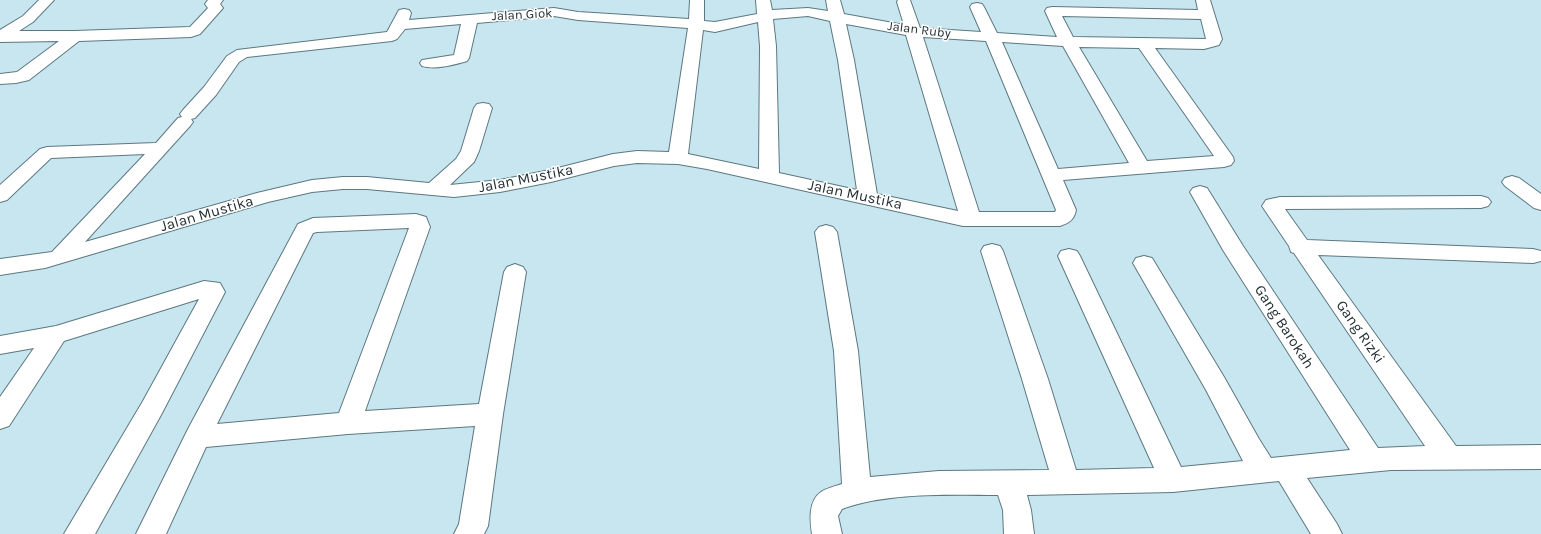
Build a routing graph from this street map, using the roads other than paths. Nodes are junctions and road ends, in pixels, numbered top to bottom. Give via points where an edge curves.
1 (47, 0) edge
2 (216, 0) edge
3 (697, 0) edge
4 (763, 0) edge
5 (833, 0) edge
6 (904, 2) dead end
7 (557, 6) edge
8 (1052, 6) edge
9 (977, 7) dead end
10 (1205, 7) edge
11 (765, 17) junction
12 (837, 17) junction
13 (470, 19) junction
14 (696, 25) junction
15 (914, 32) junction
16 (75, 36) junction
17 (1, 37) edge
18 (992, 38) junction
19 (1068, 42) junction
20 (1144, 43) junction
21 (428, 63) dead end
22 (0, 78) edge
23 (483, 108) dead end
24 (161, 148) junction
25 (678, 158) junction
26 (1141, 168) junction
27 (1051, 175) junction
28 (769, 176) junction
29 (1512, 182) dead end
30 (432, 190) junction
31 (1200, 192) dead end
32 (0, 196) edge
33 (868, 197) junction
34 (1481, 202) dead end
35 (1541, 204) edge
36 (971, 220) junction
37 (826, 232) dead end
38 (1300, 247) junction
39 (992, 251) dead end
40 (1069, 256) dead end
41 (1533, 256) dead end
42 (59, 257) junction
43 (1144, 263) dead end
44 (0, 267) edge
45 (515, 272) dead end
46 (56, 335) junction
47 (0, 345) edge
48 (490, 414) junction
49 (0, 418) edge
50 (348, 423) junction
51 (197, 437) junction
52 (1448, 457) junction
53 (1540, 458) edge
54 (1371, 460) junction
55 (1275, 470) junction
56 (1172, 480) junction
57 (1066, 482) junction
58 (1009, 483) junction
59 (857, 491) junction
60 (79, 534) edge
61 (151, 534) edge
62 (469, 534) edge
63 (827, 534) edge
64 (1019, 534) edge
65 (1328, 534) edge

1 - 17 street via 28,19
2 - 16 street via 212,4 216,8 212,14 195,31
3 - 14 street
4 - 11 street
5 - 12 street
6 - 15 street
7 - 13 street, Jalan Giok
7 - 14 street, Jalan Giok via 578,16 623,12
8 - 10 street
8 - 19 street
9 - 18 street
10 - 20 street, Jalan Ruby via 1214,39 1212,42
11 - 12 street, Jalan Ruby via 801,12
11 - 14 street, Jalan Ruby via 714,27
11 - 28 street via 768,53
12 - 15 street, Jalan Ruby
12 - 33 street
13 - 21 street, Jalan Giok via 461,58
13 - 24 street via 403,17 392,36 237,55
14 - 25 street
15 - 18 street, Jalan Ruby
15 - 36 street
16 - 17 street
16 - 22 street via 23,76
18 - 19 street, Jalan Ruby
18 - 27 street
19 - 20 street, Jalan Ruby
19 - 26 street
20 - 26 street via 1224,160
23 - 30 street via 470,151 464,162
24 - 32 street via 47,153
24 - 42 street
25 - 28 street, Jalan Mustika
25 - 30 street, Jalan Mustika via 619,159 500,186 454,191
26 - 27 street
27 - 36 street, Jalan Mustika via 1066,210 1060,219
28 - 33 street, Jalan Mustika
29 - 35 street
30 - 42 street, Jalan Mustika via 367,183 312,186 264,197
31 - 54 street, Gang Barokah via 1234,250
33 - 36 street, Jalan Mustika
34 - 38 street, Gang Rizki via 1273,204
37 - 59 street via 846,351
38 - 41 street
38 - 52 street, Gang Rizki
39 - 57 street
40 - 56 street
42 - 44 street, Jalan Mustika via 33,264
43 - 55 street via 1249,447
45 - 48 street
46 - 47 street
46 - 49 street
46 - 60 street via 204,289 212,289 214,292 152,408
48 - 50 street
48 - 62 street via 473,526
50 - 51 street
50 - 51 street via 420,227 419,222 313,225 305,229
51 - 61 street
52 - 53 street
52 - 54 street
54 - 55 street
55 - 56 street
55 - 65 street
56 - 57 street
57 - 58 street
58 - 59 street via 939,483
58 - 64 street via 1017,510
59 - 63 street via 838,497 828,504 824,516

